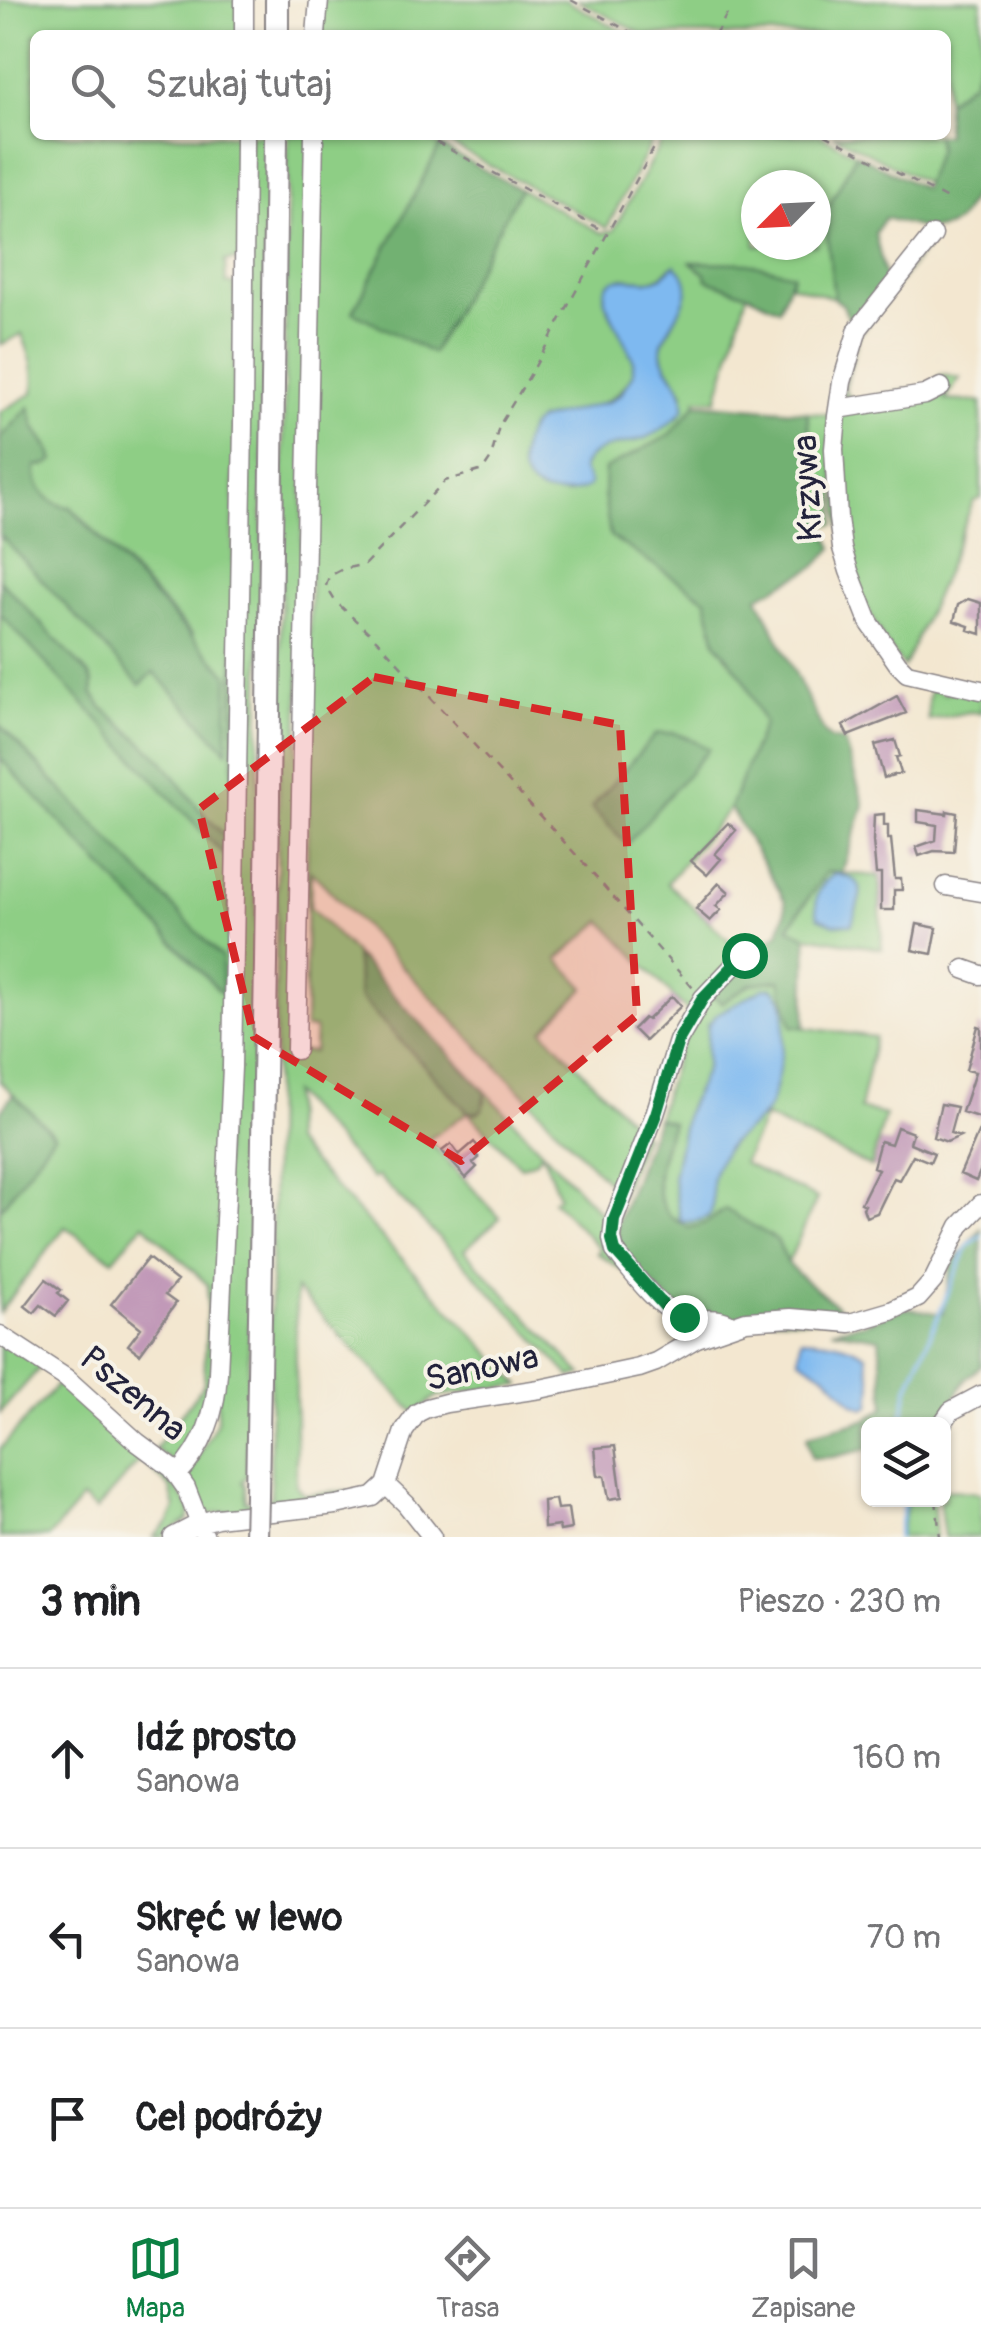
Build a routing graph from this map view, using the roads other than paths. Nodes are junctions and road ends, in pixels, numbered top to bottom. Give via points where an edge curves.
1 (244, 0) edge
2 (277, 0) edge
3 (318, 0) edge
4 (244, 30) edge
5 (276, 30) edge
6 (316, 30) edge
7 (245, 140) edge
8 (276, 140) edge
9 (314, 140) edge
10 (933, 235) dead end
11 (941, 387) dead end
12 (838, 409) junction
13 (981, 690) edge
14 (946, 886) dead end
15 (981, 892) edge
16 (744, 955) dead end
17 (296, 1050) dead end
18 (981, 1204) edge
19 (730, 1325) junction
20 (0, 1335) edge
21 (981, 1394) edge
22 (947, 1417) edge
23 (178, 1474) junction
24 (386, 1485) junction
25 (202, 1530) edge
26 (172, 1537) edge
27 (256, 1537) edge
28 (432, 1537) edge

1 - 4 street
2 - 5 main road
3 - 6 street
7 - 23 street via 233,1047 217,1397 204,1435
8 - 27 main road, bridge
9 - 17 street
10 - 12 street, Krzywa via 858,328
11 - 12 street
12 - 13 street, Krzywa via 834,449 842,548 870,622 907,673
14 - 15 street
16 - 19 street, Sanowa via 703,998 678,1041 612,1239 615,1251 667,1309
18 - 19 street, Sanowa via 960,1226 918,1298 850,1323 778,1318
19 - 24 street, Sanowa via 640,1368 427,1408 404,1431
20 - 23 street, Pszenna via 66,1378
21 - 22 street
23 - 25 street, Pszenna
24 - 25 street via 364,1500 235,1514
24 - 28 street
25 - 26 street

